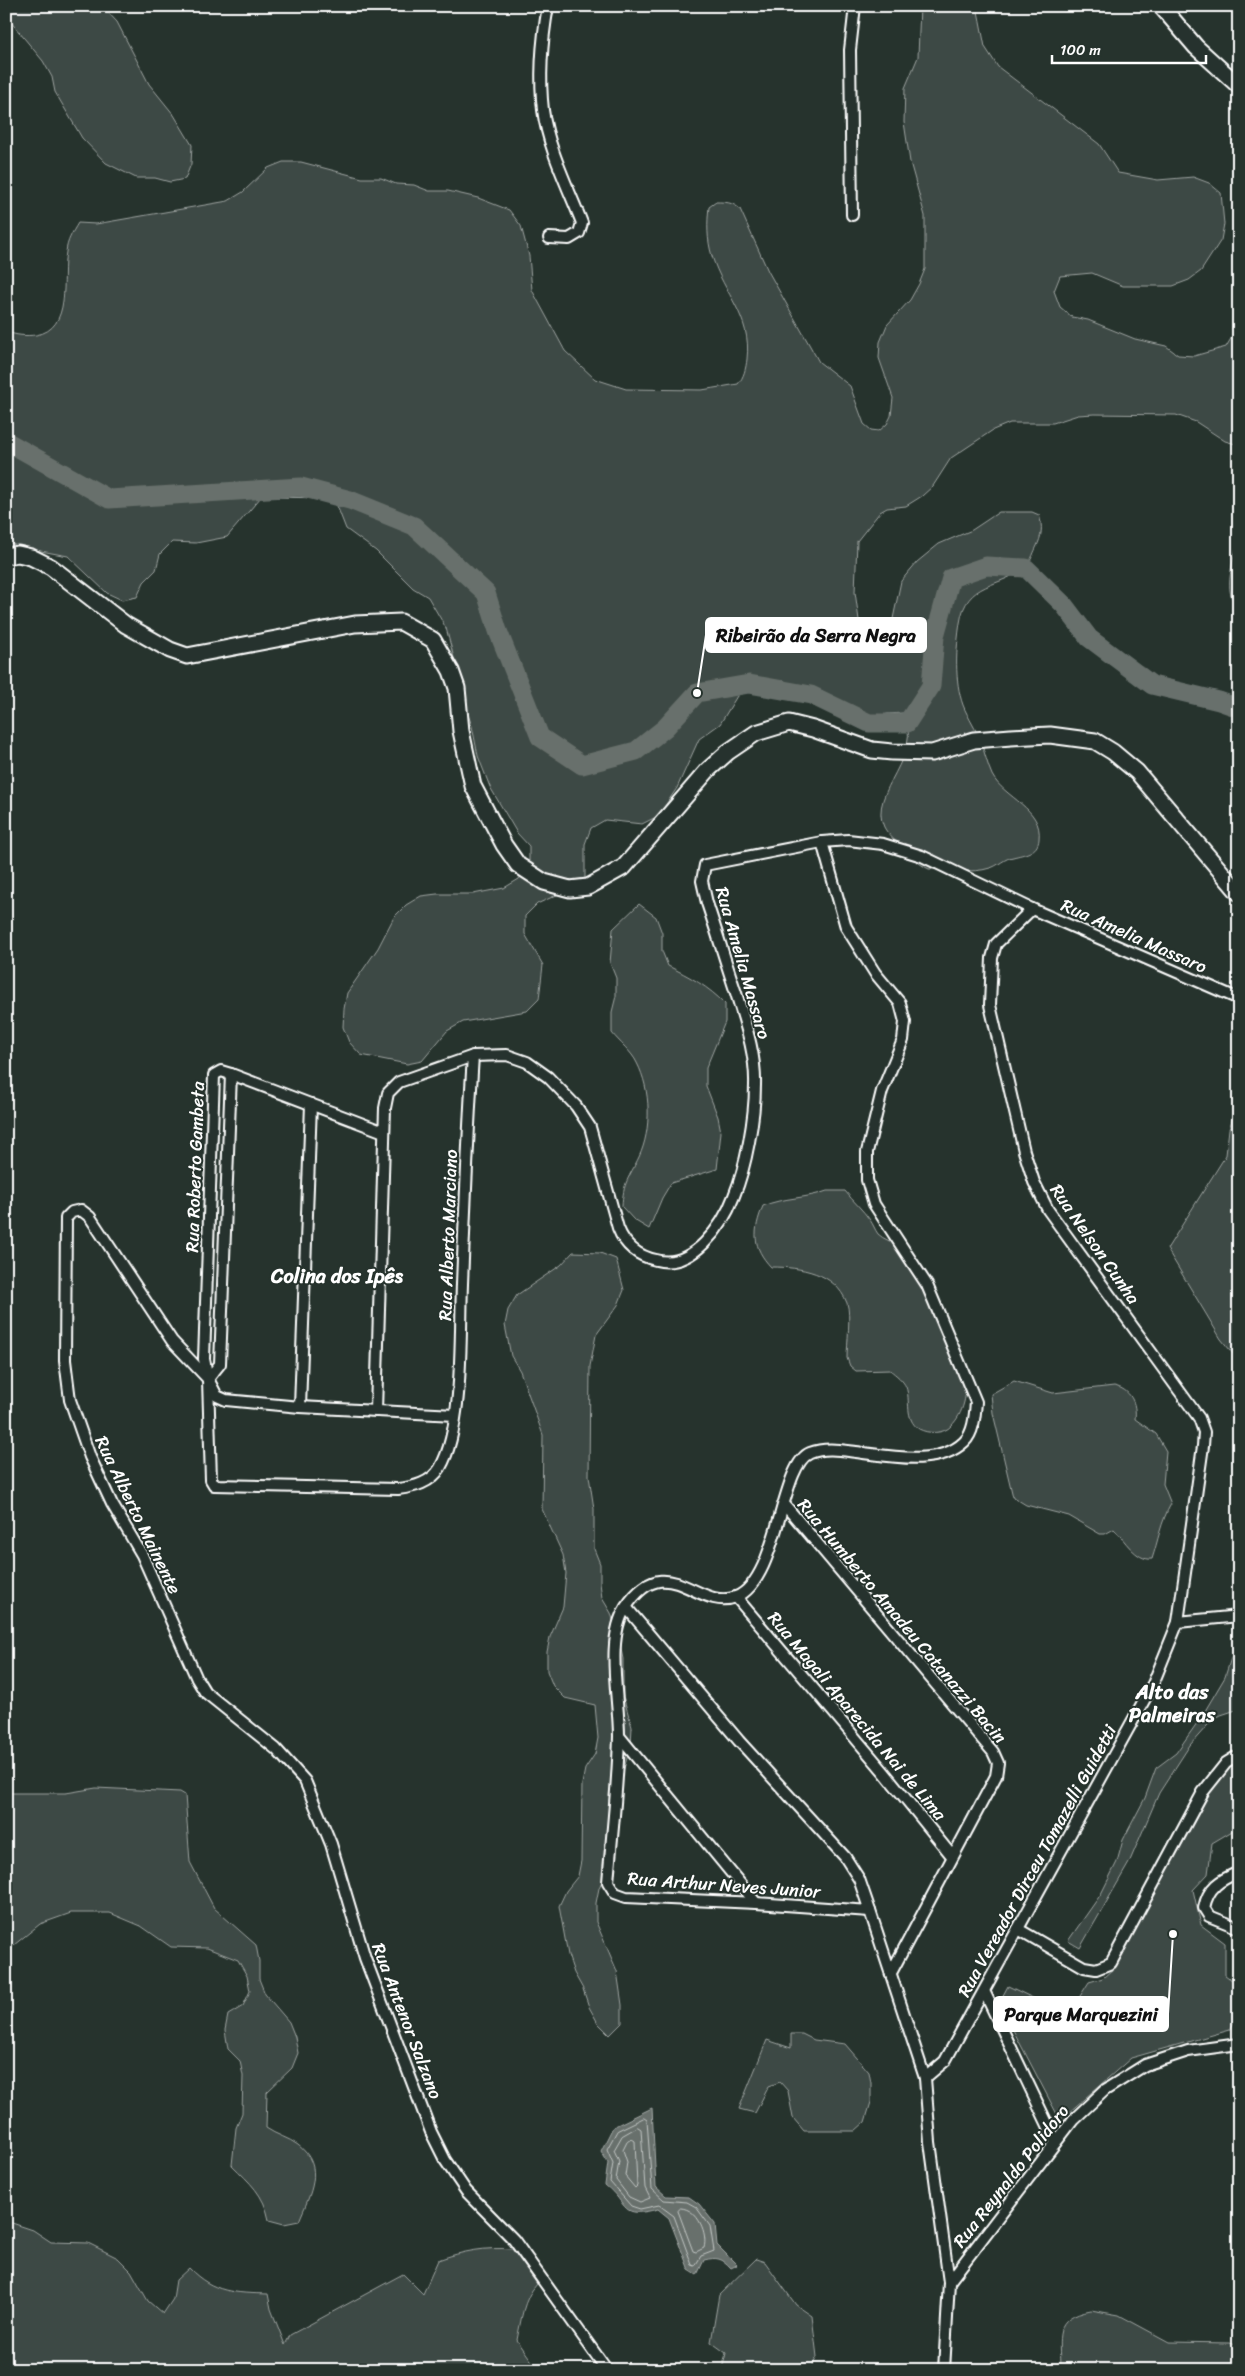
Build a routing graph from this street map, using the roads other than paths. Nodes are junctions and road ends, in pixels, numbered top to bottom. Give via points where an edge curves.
1 (548, 6) edge
2 (855, 6) edge
3 (1160, 6) edge
4 (1239, 86) edge
5 (852, 216) dead end
6 (549, 238) dead end
7 (6, 556) edge
8 (822, 842) junction
9 (1239, 893) edge
10 (1032, 908) junction
11 (1239, 1000) edge
12 (474, 1056) junction
13 (232, 1074) junction
14 (311, 1104) junction
15 (384, 1132) junction
16 (208, 1379) junction
17 (300, 1407) junction
18 (376, 1411) junction
19 (455, 1415) junction
20 (1203, 1446) joint
21 (784, 1504) junction
22 (736, 1597) junction
23 (626, 1606) junction
24 (1239, 1616) edge
25 (1178, 1622) junction
26 (196, 1680) joint
27 (619, 1736) junction
28 (1239, 1755) edge
29 (952, 1856) junction
30 (1239, 1872) edge
31 (756, 1903) junction
32 (870, 1911) junction
33 (1239, 1928) edge
34 (1018, 1929) junction
35 (892, 1971) junction
36 (984, 1991) junction
37 (1239, 2044) edge
38 (925, 2078) junction
39 (1056, 2142) junction
40 (949, 2282) junction
41 (607, 2370) edge
42 (944, 2370) edge

1 - 6 street via 542,60 543,110 550,139 582,223 579,233 569,239
2 - 5 street via 850,50
3 - 4 street via 1196,47
7 - 9 street via 31,556 51,567 126,625 187,656 377,622 401,622 433,640 457,688 461,731 473,786 518,865 544,882 570,889 588,887 624,868 708,770 728,752 756,733 789,723 872,750 892,752 932,753 974,740 1011,737 1050,735 1095,741 1137,772
8 - 10 street, Rua Amelia Massaro via 848,840 891,846 922,856
8 - 12 street, Rua Amelia Massaro via 705,865 702,881 707,903 754,1056 756,1086 750,1138 734,1196 723,1218 700,1248 682,1260 668,1263 655,1260 636,1252 623,1241 590,1127 576,1106 548,1077 527,1062 506,1055
8 - 21 street via 846,927 875,973 900,1003 905,1022 903,1040 882,1091 867,1152 867,1180 874,1204 927,1284 976,1402 974,1422 965,1441 946,1453 919,1458 830,1449 809,1454 797,1466
10 - 11 street, Rua Amelia Massaro
10 - 20 street, Rua Nelson Cunha via 996,944 992,958 990,1005 1031,1174 1048,1210 1199,1418 1204,1432
12 - 15 street via 399,1082 388,1094
12 - 19 street, Rua Alberto Marciano
13 - 14 street
13 - 16 street, Rua Roberto Gambeta via 220,1364
13 - 16 street, Rua Roberto Gambeta via 221,1071 214,1074 204,1358
14 - 15 street
14 - 17 street
15 - 18 street
16 - 17 street via 217,1396 226,1400
16 - 19 street, Rua Alberto Marciano via 211,1480 218,1487 416,1487 440,1468
16 - 26 street, Rua Alberto Mainente via 172,1341 90,1217 81,1210 72,1212 66,1218 65,1360 70,1400 90,1457 112,1504 142,1555
17 - 18 street
18 - 19 street
20 - 25 street, Rua Vereador Dirceu Tomazelli Guidetti
21 - 22 street via 766,1562 749,1588
21 - 29 street, Rua Humberto Amadeu Catanazzi Bacin via 993,1752 998,1763 996,1776
22 - 23 street, Rua Arthur Neves Junior via 715,1598 678,1582 659,1581 642,1588
22 - 29 street, Rua Magali Aparecida Nai de Lima
23 - 27 street, Rua Arthur Neves Junior via 618,1623 615,1644
23 - 32 street via 739,1741 845,1857 859,1879
24 - 25 street
25 - 34 street, Rua Vereador Dirceu Tomazelli Guidetti via 1153,1684
26 - 41 street, Rua Antenor Salzano via 205,1692 276,1749 305,1780 331,1844 365,1958 431,2132 445,2160 466,2191 514,2240
27 - 31 street
27 - 31 street, Rua Arthur Neves Junior via 608,1882 615,1893 626,1898
28 - 34 street via 1226,1763 1203,1792 1111,1963 1096,1969 1084,1967
29 - 35 street, Rua Humberto Amadeu Catanazzi Bacin
30 - 33 street via 1214,1884 1204,1908 1209,1916
31 - 32 street, Rua Arthur Neves Junior
32 - 35 street
34 - 36 street, Rua Vereador Dirceu Tomazelli Guidetti
35 - 38 street
36 - 38 street, Rua Vereador Dirceu Tomazelli Guidetti via 946,2061
36 - 39 street
37 - 39 street, Rua Reynaldo Polidoro via 1188,2051 1145,2065 1106,2090 1073,2120
38 - 40 street via 930,2142
39 - 40 street, Rua Reynaldo Polidoro
40 - 42 street

